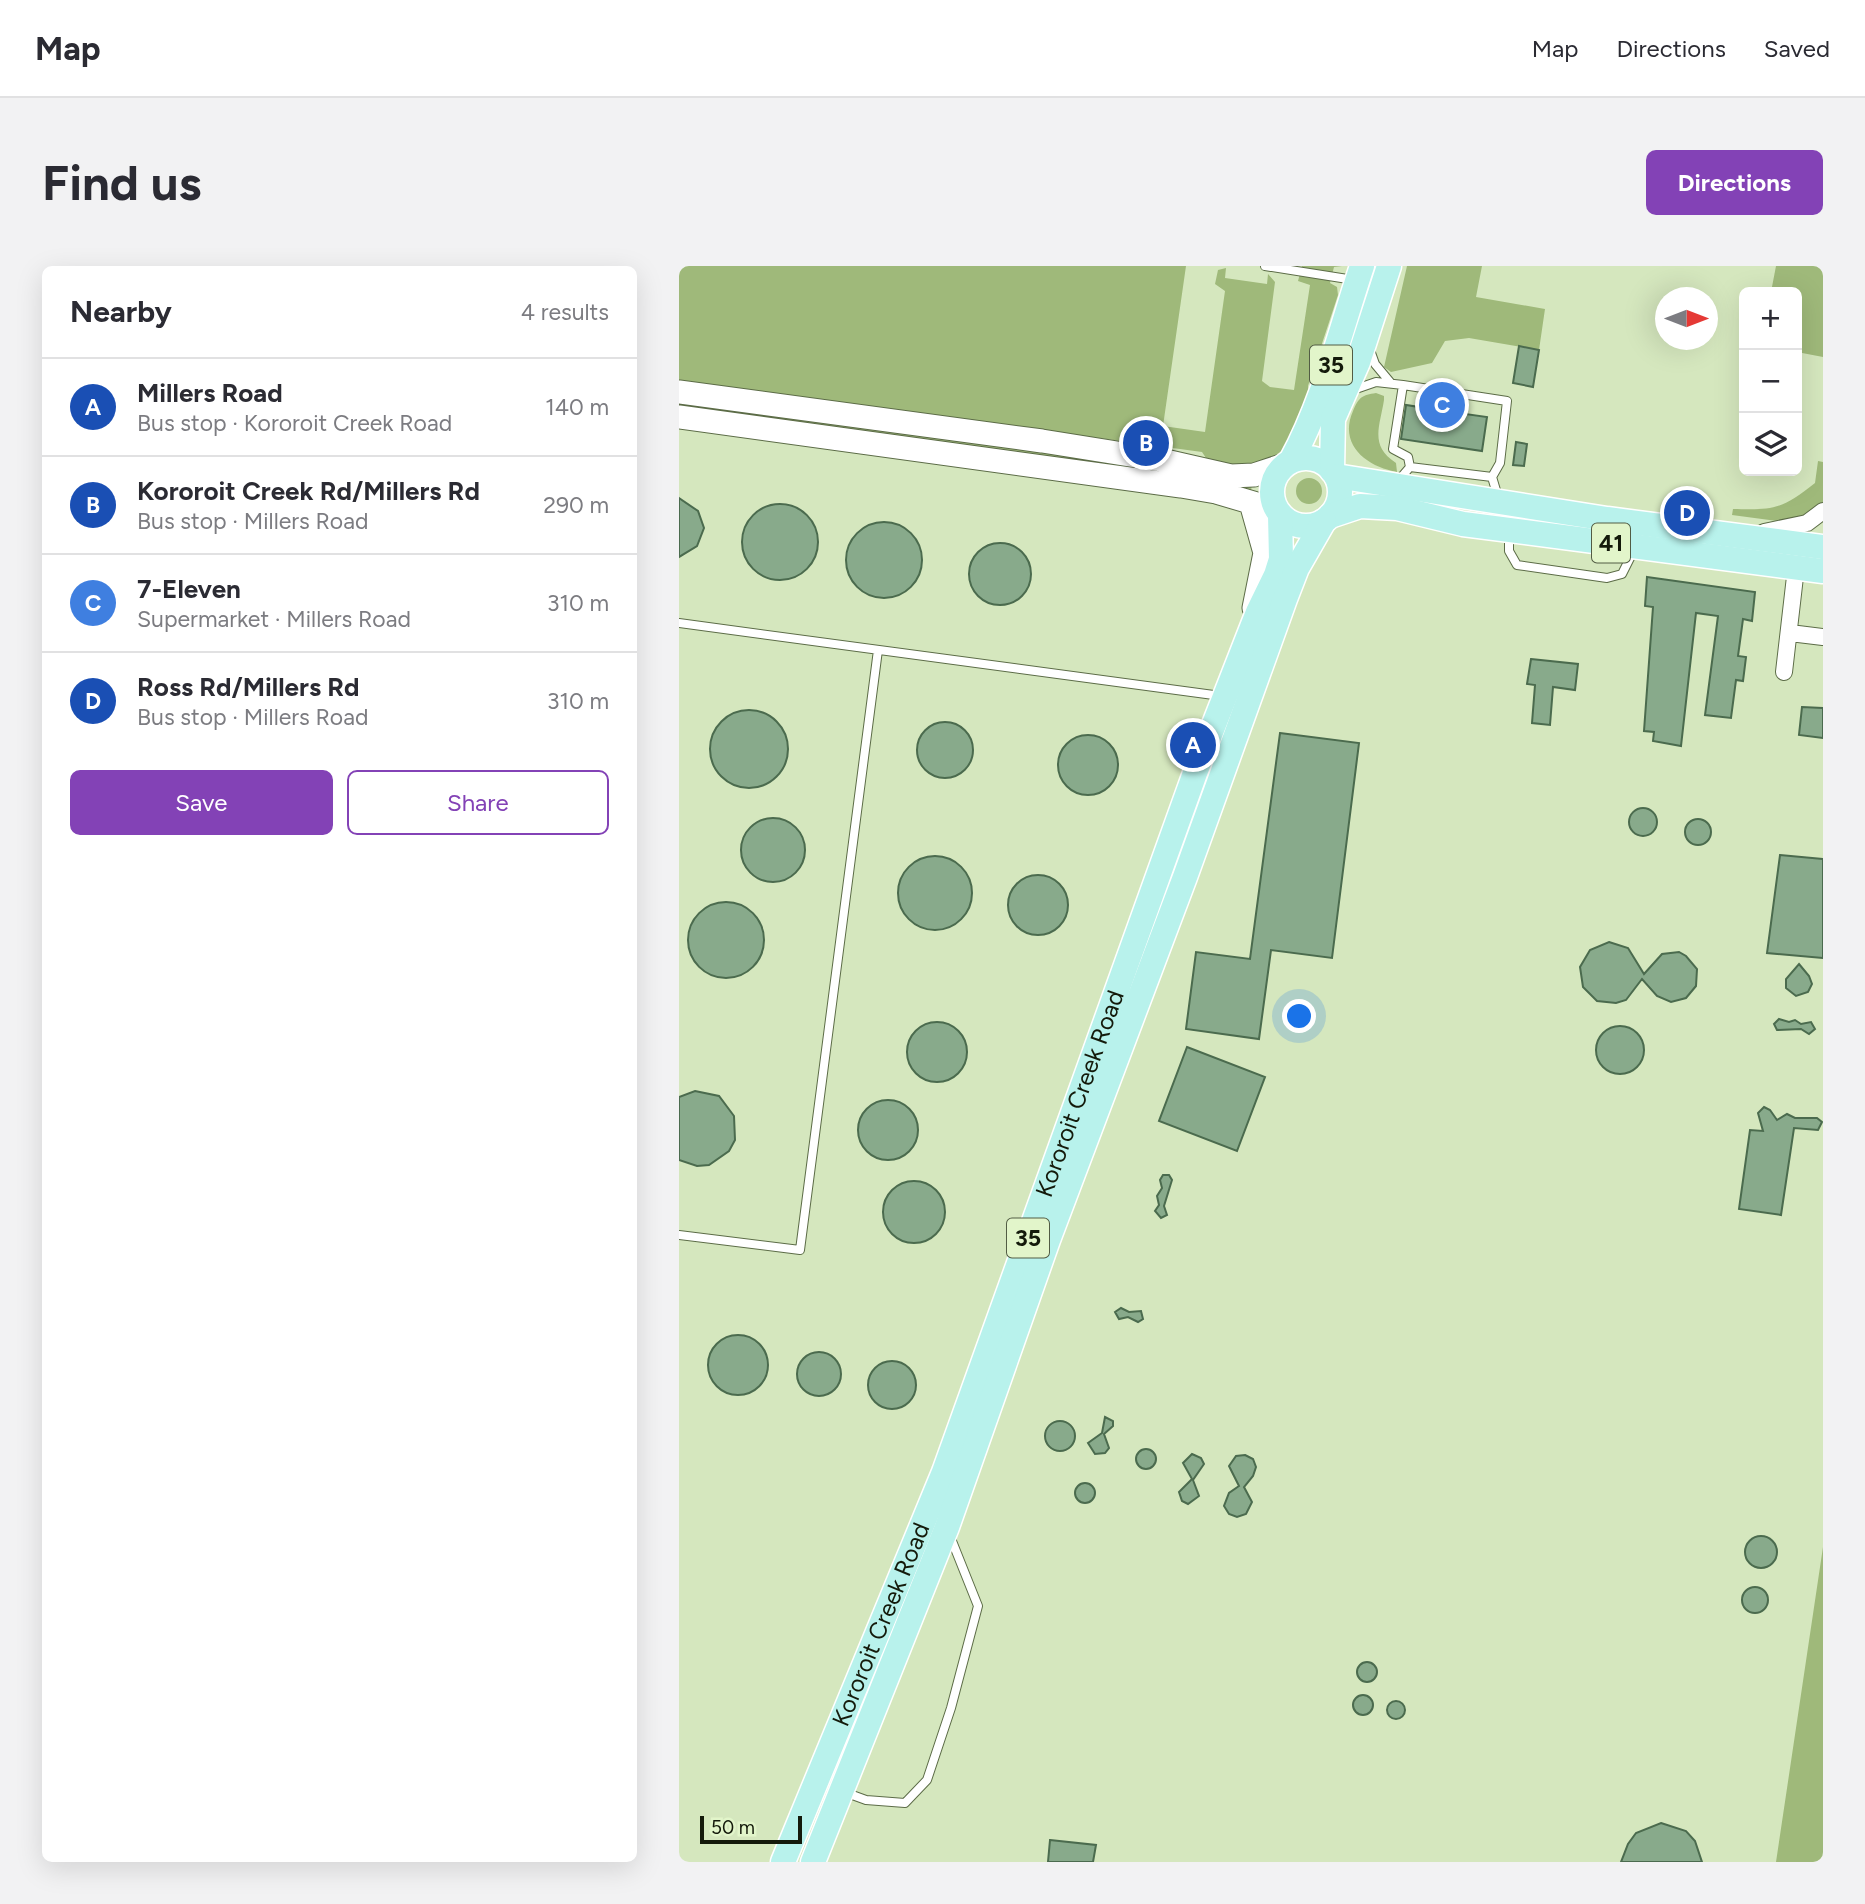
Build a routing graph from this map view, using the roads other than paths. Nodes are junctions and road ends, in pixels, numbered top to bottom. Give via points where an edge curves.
1 (1265, 266) edge
2 (1389, 266) edge
3 (1360, 273) edge
4 (1366, 335) junction
5 (1390, 382) junction
6 (1403, 385) junction
7 (679, 392) edge
8 (1345, 395) junction
9 (679, 417) edge
10 (1288, 463) junction
11 (1410, 467) junction
12 (1334, 473) junction
13 (1492, 477) junction
14 (1389, 486) junction
15 (1251, 503) junction
16 (1500, 503) junction
17 (1823, 511) edge
18 (1278, 512) junction
19 (1327, 518) junction
20 (1509, 530) junction
21 (1740, 536) junction
22 (1635, 547) junction
23 (1823, 547) edge
24 (1796, 568) junction
25 (1823, 571) edge
26 (679, 623) edge
27 (1790, 633) junction
28 (1249, 636) junction
29 (1823, 637) edge
30 (878, 650) junction
31 (1784, 671) dead end
32 (1252, 690) junction
33 (1224, 697) junction
34 (1123, 1008) junction
35 (679, 1235) edge
36 (947, 1527) junction
37 (816, 1781) junction
38 (840, 1791) junction
39 (803, 1812) junction
40 (828, 1822) junction
41 (783, 1862) edge
42 (813, 1862) edge

1 - 3 lane
2 - 4 main road, 35
3 - 10 main road, 35 via 1315,415
4 - 5 lane via 1375,364
4 - 8 main road, 35
5 - 6 lane
5 - 8 lane via 1366,384
6 - 11 lane via 1393,449 1408,457
6 - 13 lane via 1507,401 1500,463
7 - 10 main road via 1042,441 1231,476 1254,475
8 - 12 main road, 35 via 1331,431
9 - 15 main road via 1181,486
10 - 12 main road via 1315,459
10 - 18 main road, 35 via 1273,481
11 - 13 lane
11 - 14 lane
12 - 14 main road, 41
12 - 19 main road, 35 via 1339,497
13 - 16 lane
14 - 16 main road, 41
15 - 18 main road
15 - 28 main road via 1265,553
16 - 21 main road, 41
17 - 21 street via 1788,529
18 - 19 main road via 1301,526
18 - 28 main road, Kororoit Creek Road / 35 via 1279,567
19 - 20 main road, 41 via 1372,505
19 - 32 main road, Kororoit Creek Road / 35 via 1297,568
20 - 22 main road, 41
20 - 22 lane via 1509,551 1517,565 1607,578 1622,574
21 - 23 main road, 41
22 - 24 main road, 41
24 - 25 main road, 41
24 - 27 street
26 - 30 lane
27 - 29 street
27 - 31 street
28 - 33 main road, Kororoit Creek Road / 35
30 - 33 lane
30 - 35 lane via 800,1250
32 - 33 main road
32 - 34 main road, Kororoit Creek Road / 35
33 - 34 main road, Kororoit Creek Road / 35
34 - 36 main road, Kororoit Creek Road / 35
34 - 37 main road, Kororoit Creek Road / 35 via 944,1472
36 - 38 main road, Kororoit Creek Road / 35
36 - 38 lane via 978,1606 927,1780 905,1803 866,1800
37 - 38 main road
37 - 39 main road, Kororoit Creek Road / 35
38 - 40 main road, Kororoit Creek Road / 35
39 - 40 main road
39 - 41 main road, Kororoit Creek Road / 35
40 - 42 main road, Kororoit Creek Road / 35

